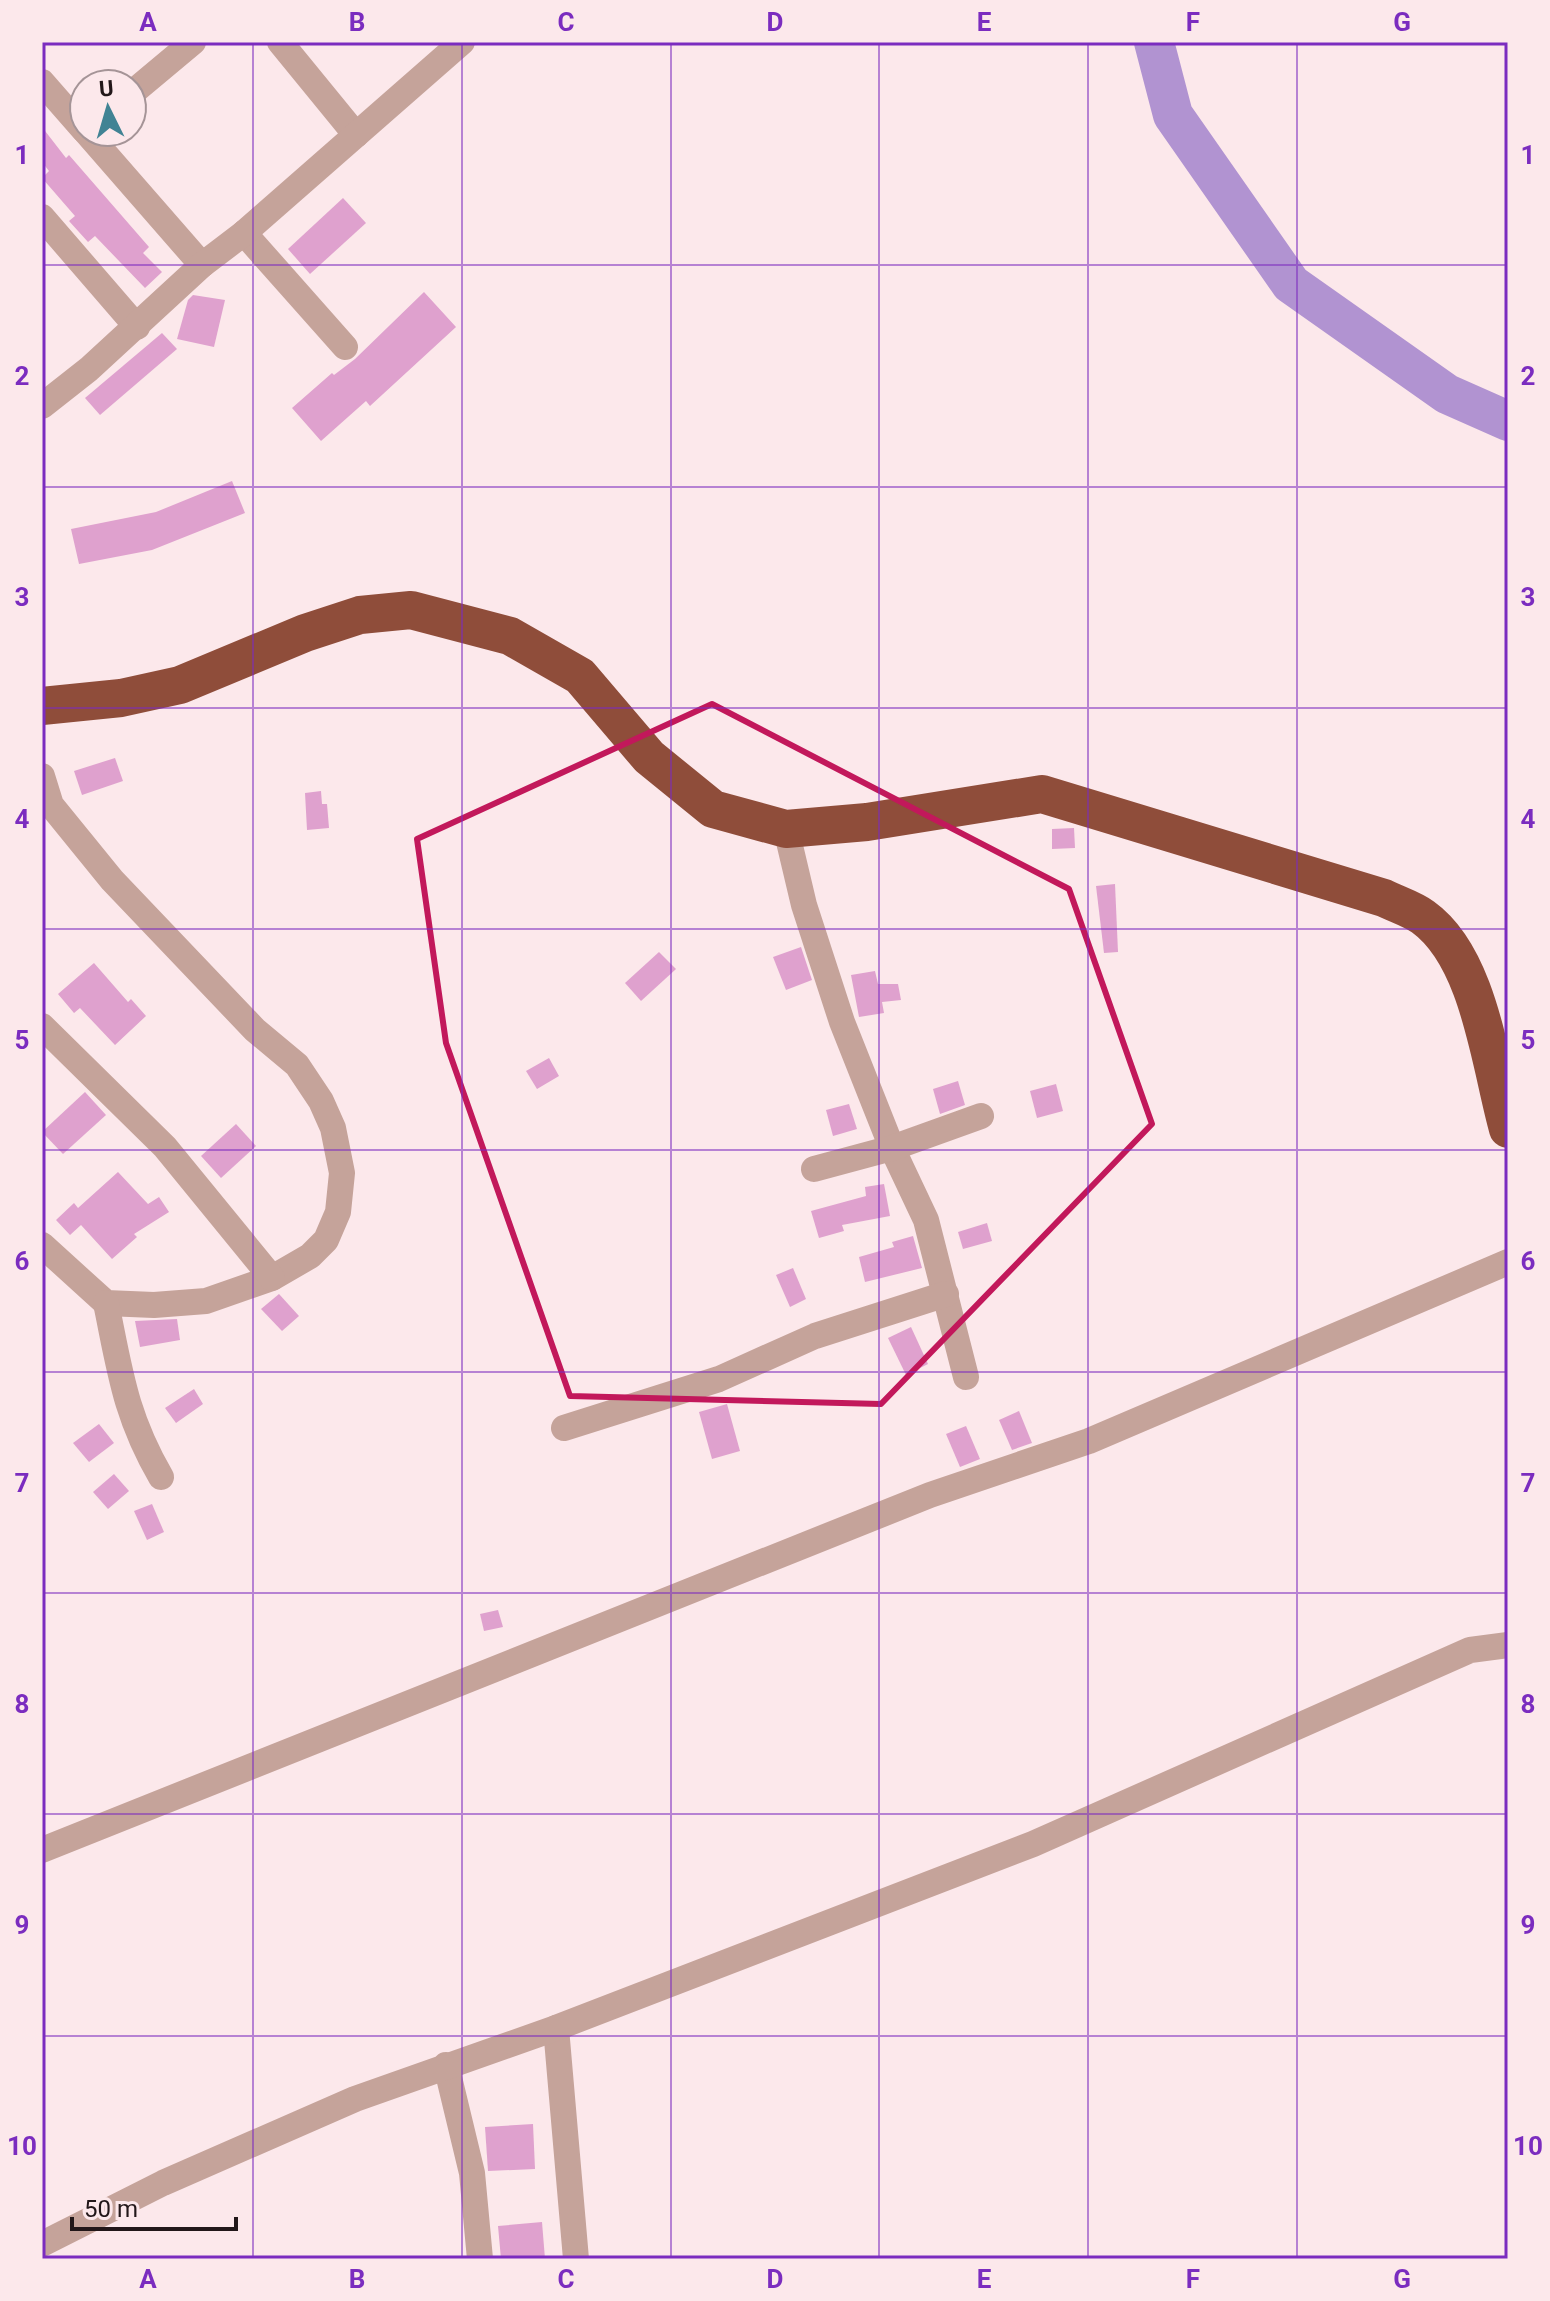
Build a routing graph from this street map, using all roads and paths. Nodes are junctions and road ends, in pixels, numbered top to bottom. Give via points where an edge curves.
1 (193, 42) edge
2 (280, 42) edge
3 (462, 42) edge
4 (148, 80) edge
5 (42, 82) edge
6 (68, 112) edge
7 (356, 135) junction
8 (100, 148) edge
9 (42, 217) edge
10 (244, 233) junction
11 (202, 265) junction
12 (137, 327) junction
13 (345, 347) dead end
14 (42, 406) edge
15 (42, 706) edge
16 (42, 776) edge
17 (786, 829) junction
18 (42, 1026) edge
19 (981, 1116) dead end
20 (1508, 1129) edge
21 (892, 1148) junction
22 (814, 1169) dead end
23 (42, 1245) edge
24 (1508, 1262) edge
25 (272, 1278) junction
26 (946, 1294) junction
27 (106, 1303) junction
28 (966, 1377) dead end
29 (564, 1428) dead end
30 (161, 1477) dead end
31 (1508, 1645) edge
32 (42, 1850) edge
33 (556, 2028) junction
34 (446, 2065) junction
35 (42, 2244) edge
36 (480, 2259) edge
37 (576, 2259) edge

1 - 4 street
2 - 7 street
3 - 7 street
5 - 6 street
7 - 10 street
8 - 11 street
9 - 12 street
10 - 11 street
10 - 13 street
11 - 12 street
12 - 14 street
15 - 17 highway via 180,685 360,615 411,610 510,636 542,652 580,676 649,757 713,809
16 - 25 street via 51,805 74,835 200,975 297,1065 327,1115 342,1173 338,1212 326,1240 310,1256
17 - 20 highway via 867,822 1042,794 1384,898 1423,916 1458,958 1487,1039
17 - 21 street via 827,978
18 - 25 street via 165,1147
19 - 21 street
21 - 22 street
21 - 26 street via 926,1220
23 - 27 street
24 - 32 street via 1089,1441 888,1512
25 - 27 street via 206,1301
26 - 28 street
26 - 29 street via 815,1336 719,1379
27 - 30 street via 127,1410
31 - 33 street via 1470,1650 1033,1844
33 - 34 street
33 - 37 street
34 - 35 street via 230,2153
34 - 36 street via 472,2173

